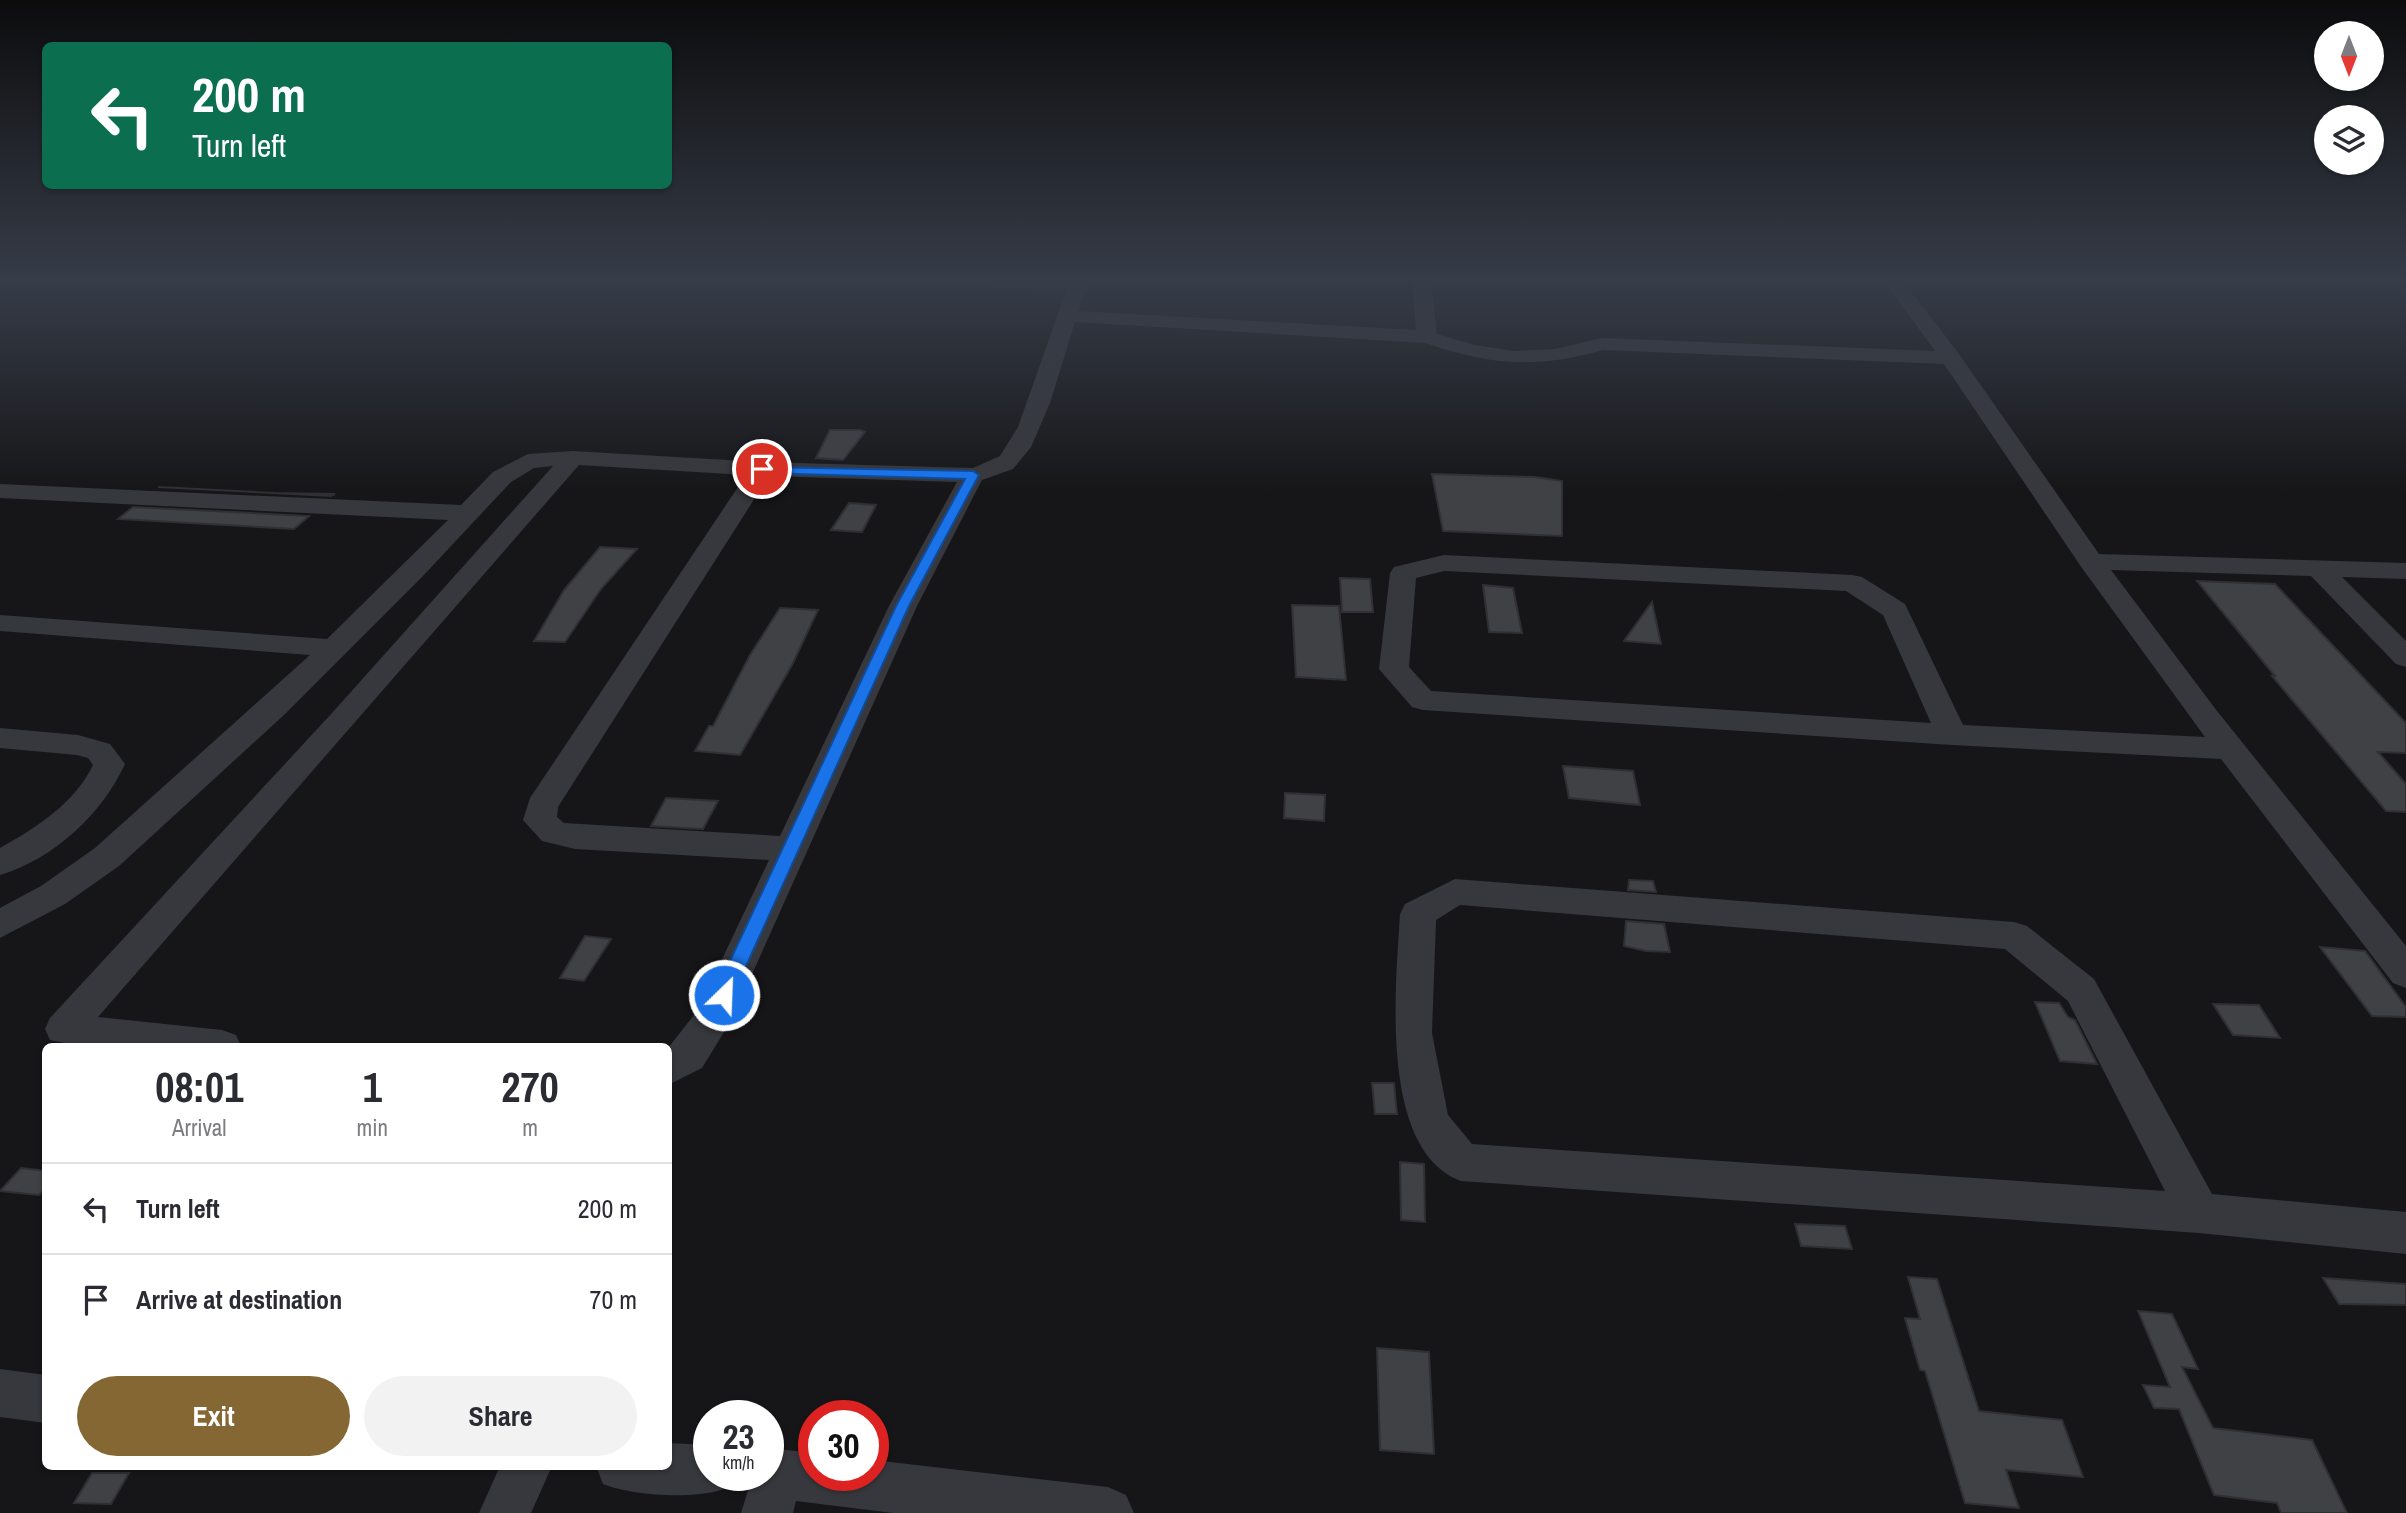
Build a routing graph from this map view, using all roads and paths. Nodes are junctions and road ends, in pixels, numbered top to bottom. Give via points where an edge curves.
1 (1055, 352) edge
2 (1477, 352) edge
3 (1576, 352) edge
4 (1792, 352) edge
5 (1947, 352) edge
6 (1952, 358) junction
7 (573, 458) junction
8 (762, 469) junction
9 (973, 475) junction
10 (0, 491) edge
11 (467, 513) junction
12 (2091, 562) junction
13 (2318, 568) junction
14 (2406, 571) edge
15 (0, 623) edge
16 (32, 626) junction
17 (332, 648) junction
18 (0, 649) edge
19 (2406, 658) edge
20 (1952, 736) junction
21 (0, 738) edge
22 (2230, 749) junction
23 (790, 849) junction
24 (0, 863) edge
25 (0, 923) edge
26 (2406, 973) edge
27 (194, 1043) edge
28 (672, 1066) edge
29 (2199, 1213) junction
30 (2406, 1233) edge
31 (0, 1393) edge
32 (42, 1398) edge
33 (672, 1468) edge
34 (693, 1469) edge
35 (525, 1470) edge
36 (784, 1488) edge
37 (505, 1513) edge
38 (1108, 1513) edge

1 - 9 street via 1019,446 1003,465
2 - 3 street via 1531,359
4 - 6 street
5 - 6 street
6 - 12 street
7 - 8 street
7 - 11 street via 528,461 502,477
7 - 27 street via 64,1029
8 - 9 street
8 - 23 street via 541,806 540,820 554,833 575,837
9 - 23 street via 902,606
10 - 11 street
11 - 17 street
12 - 13 street
12 - 22 street
13 - 14 street
13 - 19 street
15 - 16 street
16 - 17 street
16 - 18 street
17 - 25 street via 274,707 107,857 53,895
20 - 20 street via 1423,700 1394,669 1403,573 1444,563 1852,583 1895,610
20 - 22 street
21 - 24 street via 78,745 99,751 109,764 97,789 76,811
22 - 26 street
23 - 28 street via 713,1019 688,1056
29 - 29 street via 2081,990 2014,936 1455,892 1418,914 1413,1033 1429,1122 1461,1162
29 - 30 street
31 - 32 street
33 - 34 street
35 - 37 street
36 - 38 street

